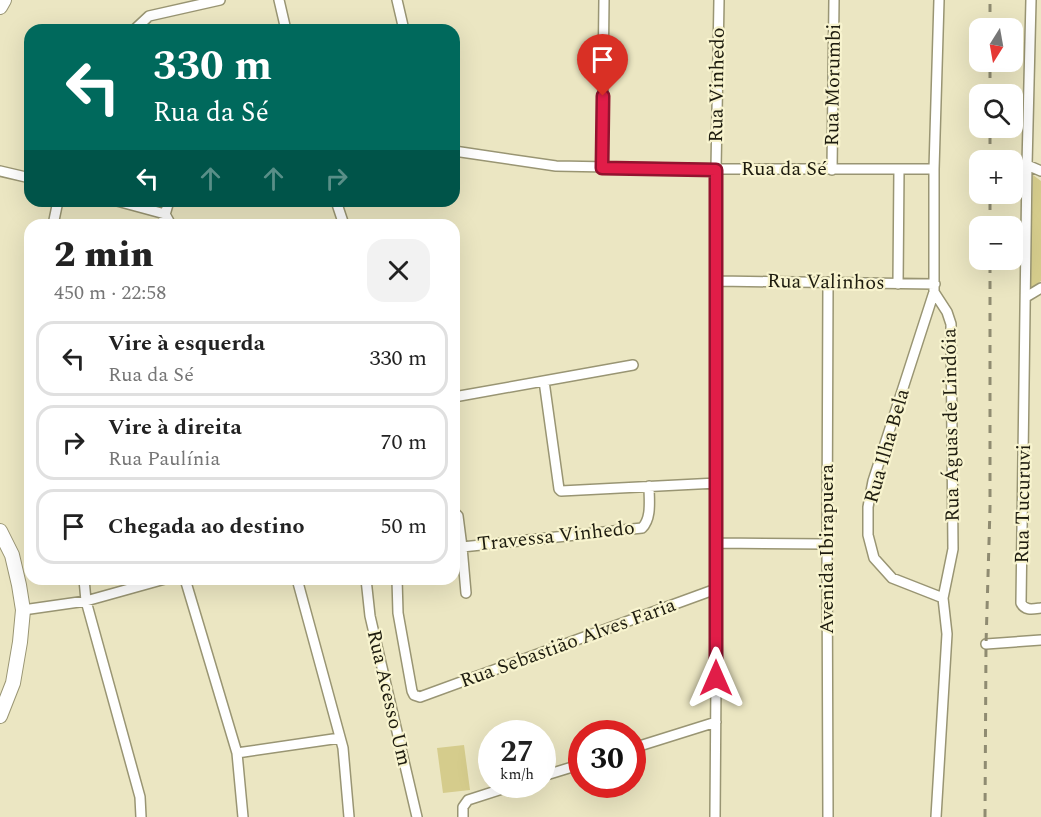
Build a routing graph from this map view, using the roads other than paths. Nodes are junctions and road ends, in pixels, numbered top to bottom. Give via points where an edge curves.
1 (4, 0) edge
2 (220, 0) edge
3 (279, 0) edge
4 (397, 0) edge
5 (603, 0) edge
6 (718, 0) edge
7 (834, 0) edge
8 (939, 0) edge
9 (1031, 0) edge
10 (0, 7) edge
11 (140, 24) edge
12 (285, 24) edge
13 (403, 24) edge
14 (460, 152) edge
15 (1027, 165) junction
16 (602, 168) junction
17 (899, 169) junction
18 (934, 169) junction
19 (716, 170) junction
20 (832, 170) junction
21 (0, 171) edge
22 (1041, 171) edge
23 (24, 177) edge
24 (139, 207) edge
25 (167, 207) edge
26 (165, 214) junction
27 (164, 219) edge
28 (168, 219) edge
29 (717, 281) junction
30 (828, 282) junction
31 (898, 284) junction
32 (935, 288) junction
33 (1041, 288) edge
34 (1026, 297) junction
35 (633, 365) dead end
36 (544, 381) junction
37 (460, 396) edge
38 (717, 483) junction
39 (649, 486) junction
40 (0, 531) edge
41 (460, 532) edge
42 (717, 543) junction
43 (826, 544) junction
44 (462, 547) junction
45 (85, 585) edge
46 (143, 585) edge
47 (187, 585) edge
48 (299, 585) edge
49 (367, 585) edge
50 (397, 585) edge
51 (716, 589) junction
52 (466, 593) dead end
53 (943, 598) junction
54 (86, 601) junction
55 (1041, 608) edge
56 (22, 610) junction
57 (1041, 640) edge
58 (986, 644) dead end
59 (0, 716) edge
60 (716, 722) junction
61 (340, 738) junction
62 (646, 744) edge
63 (237, 753) junction
64 (478, 797) edge
65 (141, 817) edge
66 (243, 817) edge
67 (349, 817) edge
68 (417, 817) edge
69 (463, 817) edge
70 (715, 817) edge
71 (828, 817) edge
72 (936, 817) edge

1 - 10 street
2 - 11 street via 149,16
3 - 12 street
4 - 13 street
5 - 16 street
6 - 19 street, Rua Vinhedo
7 - 20 street, Rua Morumbi
8 - 18 street, Rua Águas de Lindóia
9 - 15 street, Rua Tucuruvi
14 - 16 street, Rua da Sé via 556,166
15 - 22 street
15 - 34 street, Rua Tucuruvi
16 - 19 street, Rua da Sé
17 - 18 street, Rua da Sé
17 - 20 street, Rua da Sé
17 - 31 street
18 - 32 street, Rua Águas de Lindóia
19 - 20 street, Rua da Sé
19 - 29 street, Rua Vinhedo
21 - 23 street
24 - 26 street
25 - 26 street
26 - 27 street
26 - 28 street
29 - 30 street, Rua Valinhos
29 - 38 street, Rua Vinhedo
30 - 31 street, Rua Valinhos
30 - 43 street, Avenida Ibirapuera
31 - 32 street, Rua Valinhos
32 - 53 street, Rua Águas de Lindóia via 951,324 953,549
32 - 53 street, Rua Ilha Bela via 873,481 868,535 874,558 892,578
33 - 34 street
34 - 55 street, Rua Tucuruvi via 1021,603 1026,609
35 - 36 street
36 - 37 street
36 - 39 street via 559,489 562,492
38 - 39 street
38 - 42 street, Rua Vinhedo
39 - 44 street, Travessa Vinhedo via 648,519 642,528
40 - 56 street via 12,555
41 - 44 street, Travessa Vinhedo
42 - 43 street
42 - 51 street, Rua Vinhedo
43 - 71 street, Avenida Ibirapuera
44 - 52 street, Travessa Vinhedo
45 - 54 street
46 - 54 street
47 - 63 street
48 - 61 street
49 - 68 street, Rua Acesso Um via 370,616
50 - 51 street, Rua Sebastião Alves Faria via 398,613 412,691 420,697
51 - 60 street, Rua Vinhedo
53 - 72 street, Rua Águas de Lindóia via 947,634
54 - 56 street
54 - 65 street via 140,797
56 - 59 street via 13,683
57 - 58 street
60 - 62 street
60 - 70 street, Rua Vinhedo
61 - 63 street
61 - 67 street
63 - 66 street
64 - 69 street via 468,800

